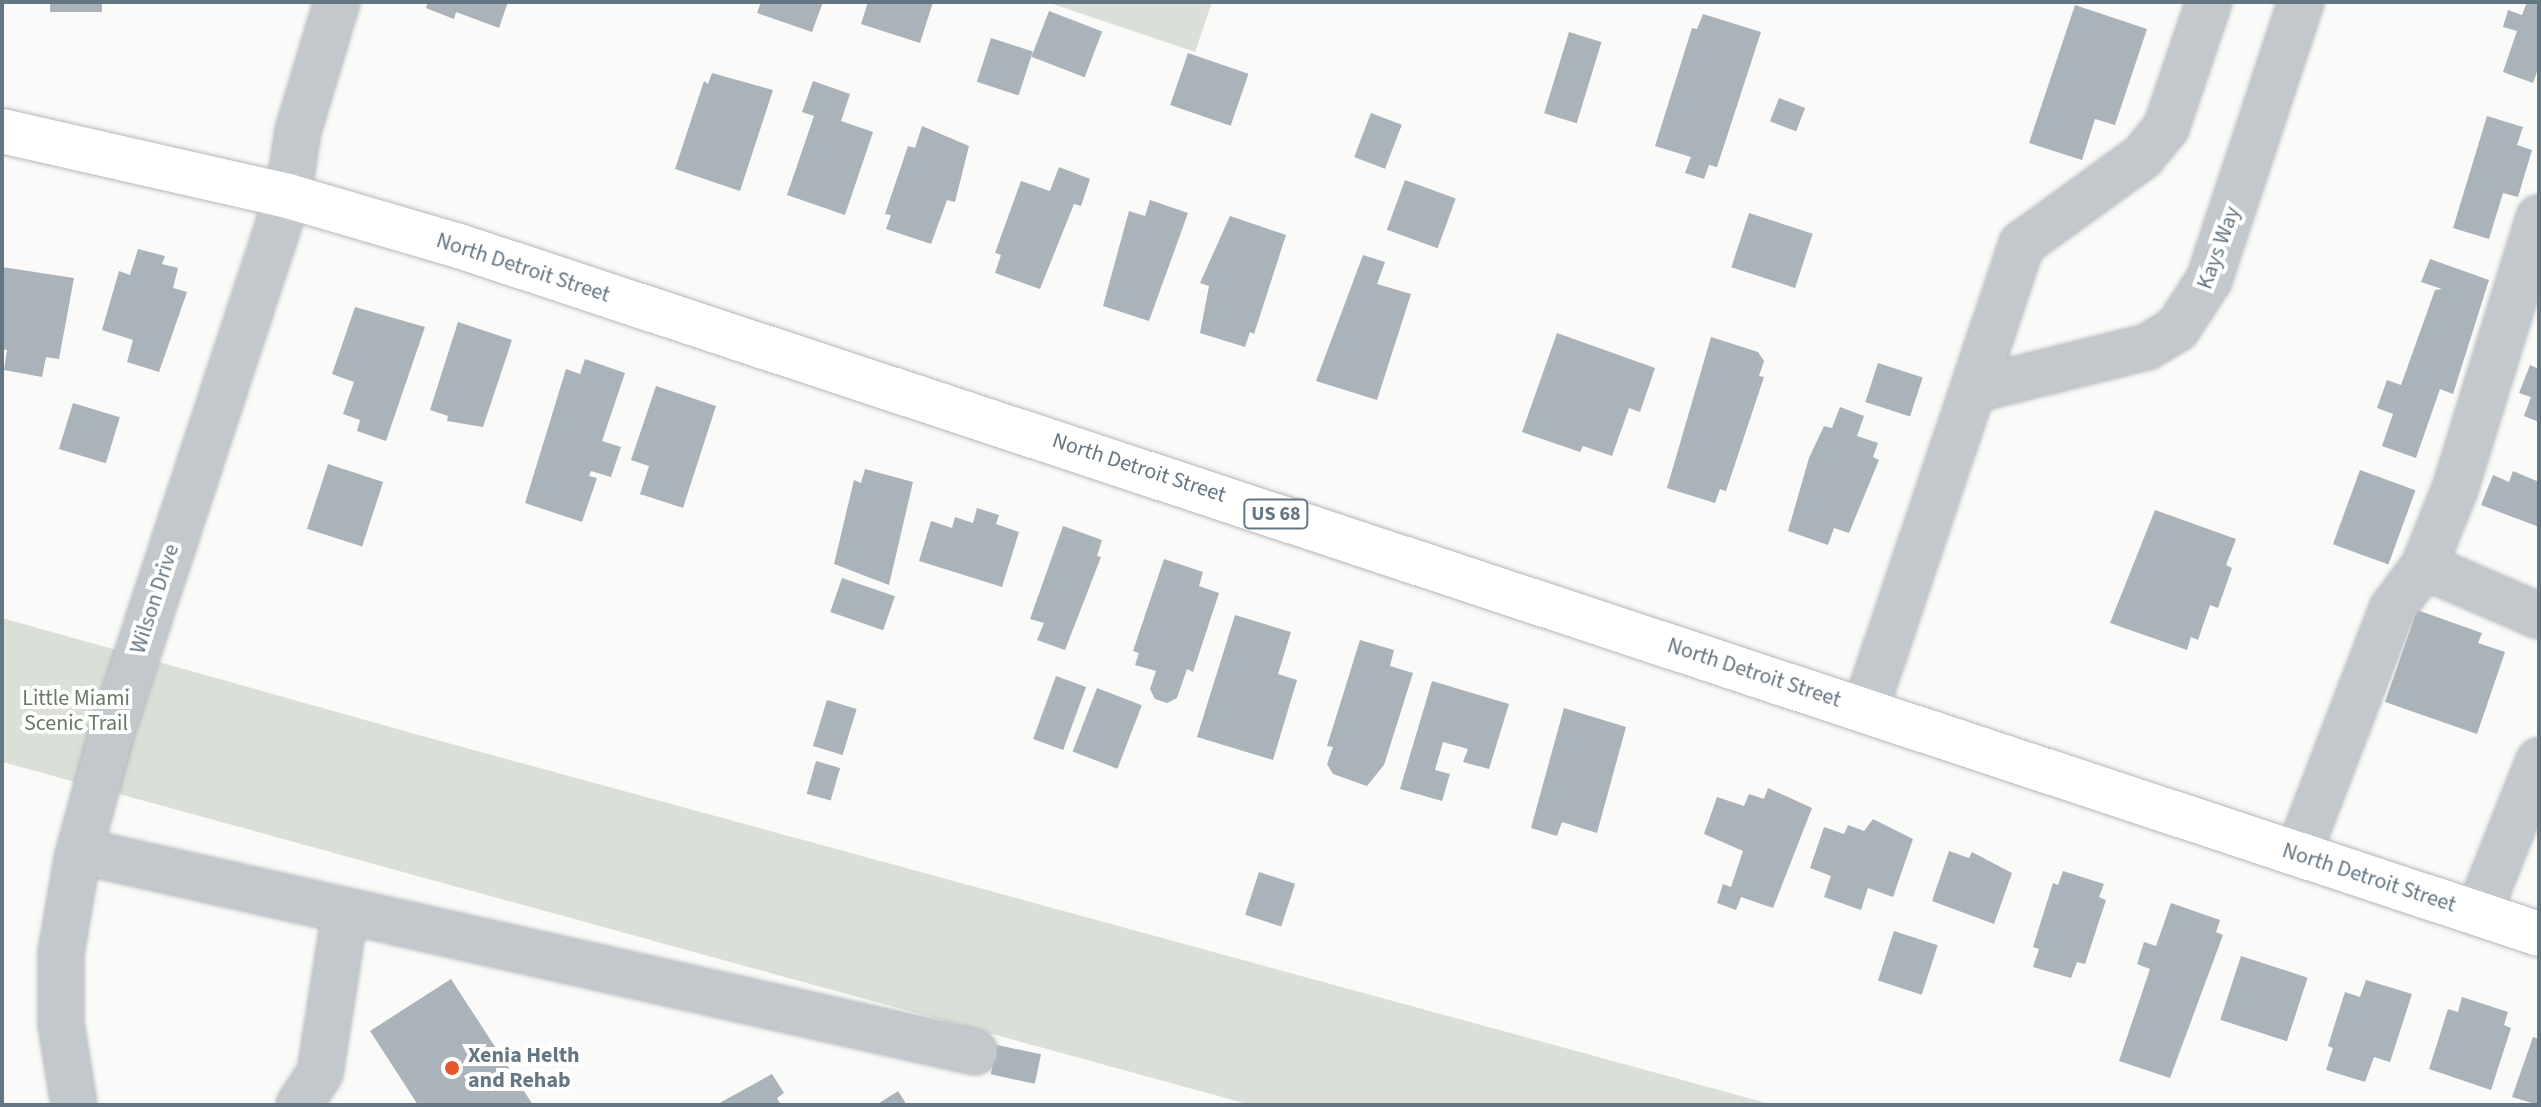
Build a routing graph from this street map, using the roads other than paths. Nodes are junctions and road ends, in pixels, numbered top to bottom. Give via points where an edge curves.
1 (337, 2) edge
2 (2209, 2) edge
3 (2301, 2) edge
4 (2, 131) edge
5 (288, 196) junction
6 (2539, 218) edge
7 (2525, 311) edge
8 (1973, 390) junction
9 (2424, 566) junction
10 (2539, 616) edge
11 (1865, 710) junction
12 (2539, 761) edge
13 (80, 851) junction
14 (2298, 854) junction
15 (345, 913) junction
16 (2478, 914) junction
17 (2539, 934) edge
18 (975, 1052) dead end
19 (61, 1099) edge
20 (299, 1105) edge

1 - 5 street, Wilson Drive via 298,131
2 - 8 street via 2166,128 2143,156 2022,244
3 - 8 street, Kays Way via 2209,280 2177,329 2147,347
4 - 5 highway, North Detroit Street / US 68
5 - 11 highway, North Detroit Street / US 68 via 879,382
5 - 13 street, Wilson Drive via 112,731
6 - 7 street
7 - 9 street
8 - 11 street
9 - 10 street
9 - 14 street via 2392,609
11 - 14 highway, North Detroit Street / US 68
12 - 16 street
13 - 15 street
13 - 19 street, Wilson Drive via 61,953
14 - 16 highway, North Detroit Street / US 68
15 - 18 street
15 - 20 street via 320,1073
16 - 17 highway, North Detroit Street / US 68

